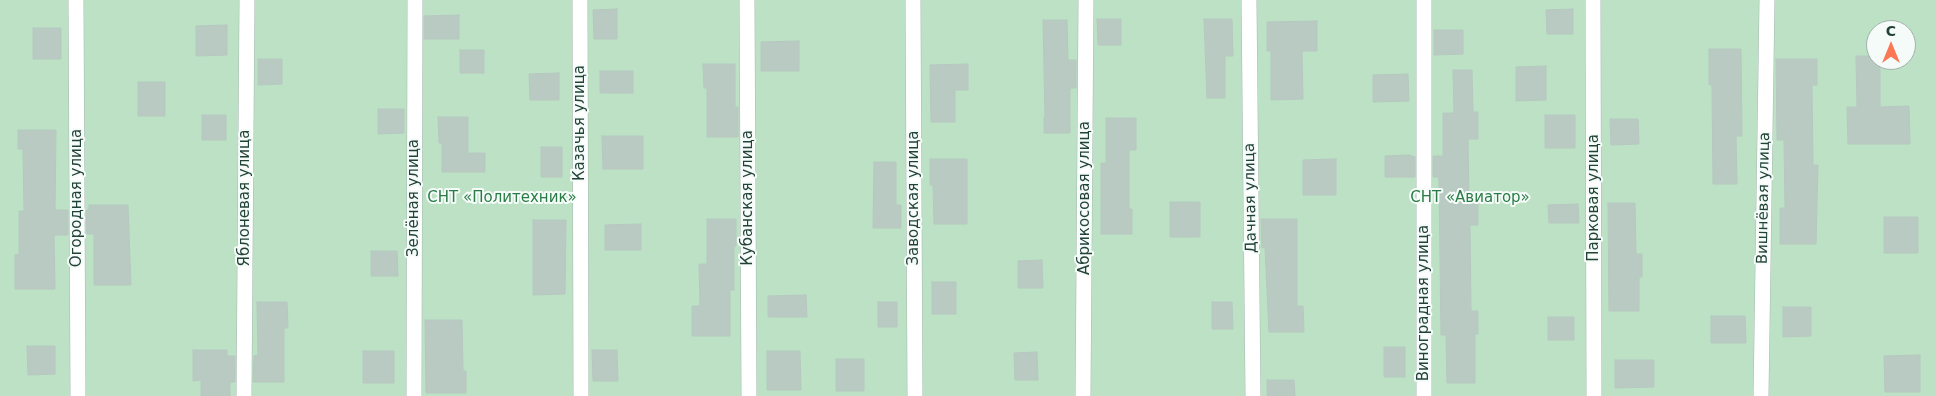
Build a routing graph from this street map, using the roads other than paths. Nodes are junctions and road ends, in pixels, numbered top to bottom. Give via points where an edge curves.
1 (76, 0) edge
2 (246, 0) edge
3 (415, 0) edge
4 (580, 0) edge
5 (748, 0) edge
6 (912, 0) edge
7 (1086, 0) edge
8 (1249, 0) edge
9 (1424, 0) edge
10 (1593, 0) edge
11 (1767, 0) edge
12 (78, 396) edge
13 (244, 396) edge
14 (414, 396) edge
15 (581, 396) edge
16 (749, 396) edge
17 (915, 396) edge
18 (1083, 396) edge
19 (1254, 396) edge
20 (1424, 396) edge
21 (1594, 396) edge
22 (1761, 396) edge

1 - 12 street, Огородная улица
2 - 13 street, Яблоневая улица
3 - 14 street, Зелёная улица
4 - 15 street, Казачья улица
5 - 16 street, Кубанская улица
6 - 17 street, Заводская улица
7 - 18 street, Абрикосовая улица
8 - 19 street, Дачная улица
9 - 20 street, Виноградная улица
10 - 21 street, Парковая улица
11 - 22 street, Вишнёвая улица

